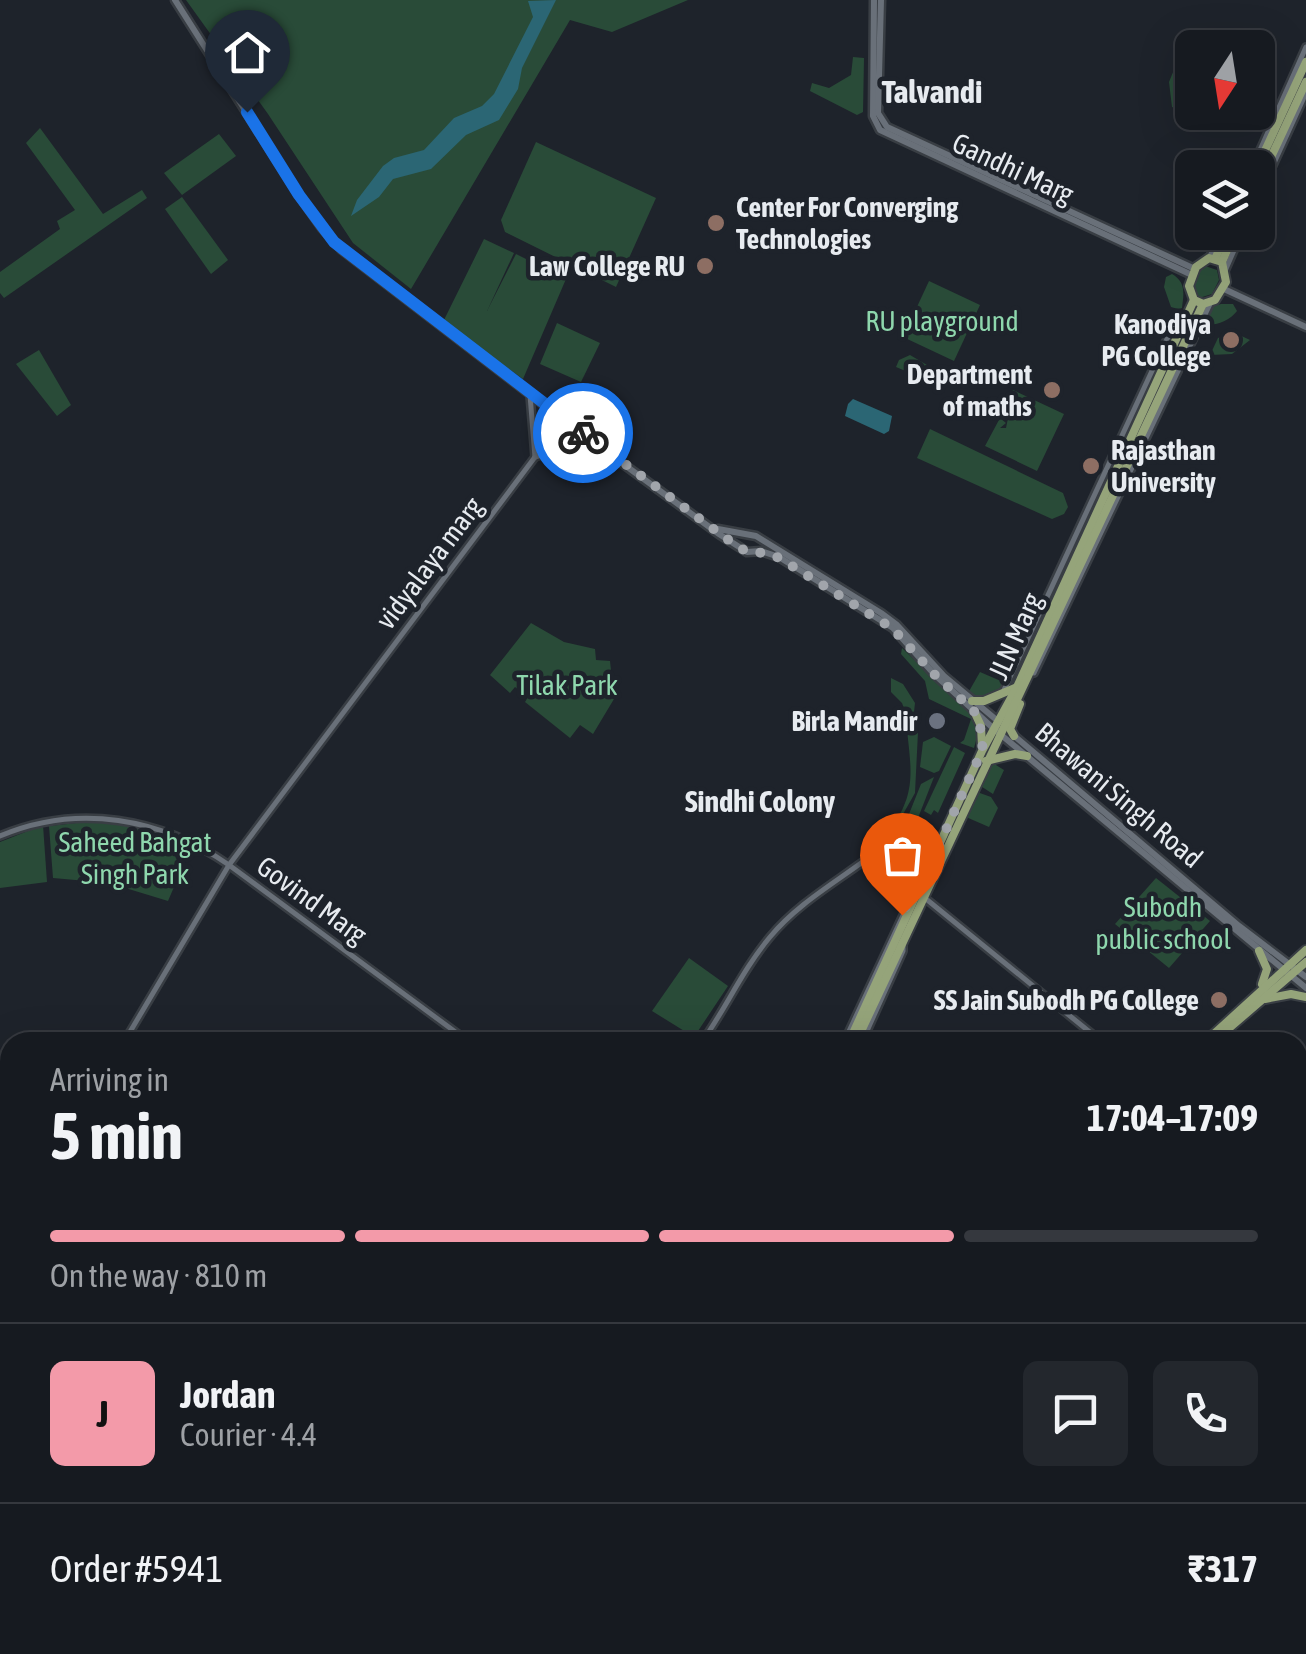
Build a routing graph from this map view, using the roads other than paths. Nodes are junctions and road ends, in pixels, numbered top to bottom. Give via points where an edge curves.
1 (175, 0) edge
2 (877, 0) edge
3 (1306, 47) edge
4 (1306, 62) edge
5 (1306, 82) edge
6 (1306, 93) edge
7 (1263, 150) edge
8 (1264, 150) edge
9 (1274, 150) edge
10 (1275, 161) edge
11 (1221, 250) edge
12 (1227, 250) edge
13 (1218, 263) junction
14 (1193, 272) junction
15 (1224, 289) junction
16 (1203, 302) junction
17 (1188, 313) junction
18 (1306, 328) edge
19 (530, 392) junction
20 (603, 446) junction
21 (534, 457) junction
22 (712, 527) junction
23 (747, 535) junction
24 (758, 538) junction
25 (741, 547) junction
26 (754, 552) junction
27 (1033, 671) junction
28 (1017, 687) junction
29 (1002, 694) junction
30 (973, 706) junction
31 (998, 727) junction
32 (1014, 736) junction
33 (982, 751) junction
34 (1027, 756) junction
35 (986, 761) junction
36 (0, 836) edge
37 (229, 865) junction
38 (924, 877) junction
39 (905, 880) junction
40 (919, 893) junction
41 (1306, 950) edge
42 (1259, 951) junction
43 (1306, 962) edge
44 (1289, 970) junction
45 (1306, 977) edge
46 (1306, 988) edge
47 (1306, 997) edge
48 (1250, 1005) junction
49 (130, 1032) edge
50 (455, 1032) edge
51 (708, 1032) edge
52 (857, 1032) edge
53 (858, 1032) edge
54 (1090, 1032) edge
55 (1217, 1032) edge
56 (1223, 1032) edge

1 - 19 main road via 334,242
2 - 14 main road, Gandhi Marg via 878,113 887,126
3 - 7 street
4 - 8 main road
5 - 9 main road
6 - 10 street
11 - 13 main road
12 - 13 main road
13 - 14 main road
13 - 15 main road
14 - 16 main road via 1189,286
15 - 16 main road
15 - 18 main road
16 - 17 main road, JLN Marg
16 - 27 main road, JLN Marg
17 - 28 main road, JLN Marg
17 - 29 street via 1177,319 1164,345
19 - 20 main road
19 - 21 street
20 - 21 street
20 - 22 main road
21 - 37 street, vidyalaya marg
22 - 23 main road
22 - 25 main road
23 - 24 main road
23 - 25 main road
24 - 26 main road
24 - 30 main road via 896,625
25 - 26 main road
26 - 30 main road via 779,558 884,622
27 - 31 main road, JLN Marg
27 - 32 main road via 1012,724
28 - 29 main road
28 - 31 main road, JLN Marg
29 - 30 main road
30 - 31 main road
30 - 33 main road
31 - 32 main road, Bhawani Singh Road
31 - 33 main road, JLN Marg
31 - 34 main road, Bhawani Singh Road
31 - 35 main road, JLN Marg
32 - 44 main road, Bhawani Singh Road
33 - 38 main road, JLN Marg
34 - 35 main road
34 - 42 main road, Bhawani Singh Road
35 - 40 main road, JLN Marg
36 - 37 street, Govind Marg via 46,821 117,820 188,838
37 - 49 street, vidyalaya marg
37 - 50 street, Govind Marg
38 - 39 main road
38 - 40 main road, JLN Marg
39 - 40 street
39 - 51 street via 872,854 828,883 770,936
40 - 52 main road, JLN Marg
40 - 53 main road, JLN Marg
40 - 54 street
41 - 44 main road
42 - 44 main road, Bhawani Singh Road
42 - 48 main road via 1266,978
43 - 44 main road
44 - 45 main road, Bhawani Singh Road
44 - 46 main road
44 - 48 main road
47 - 48 main road via 1269,996
48 - 55 main road
48 - 56 main road

